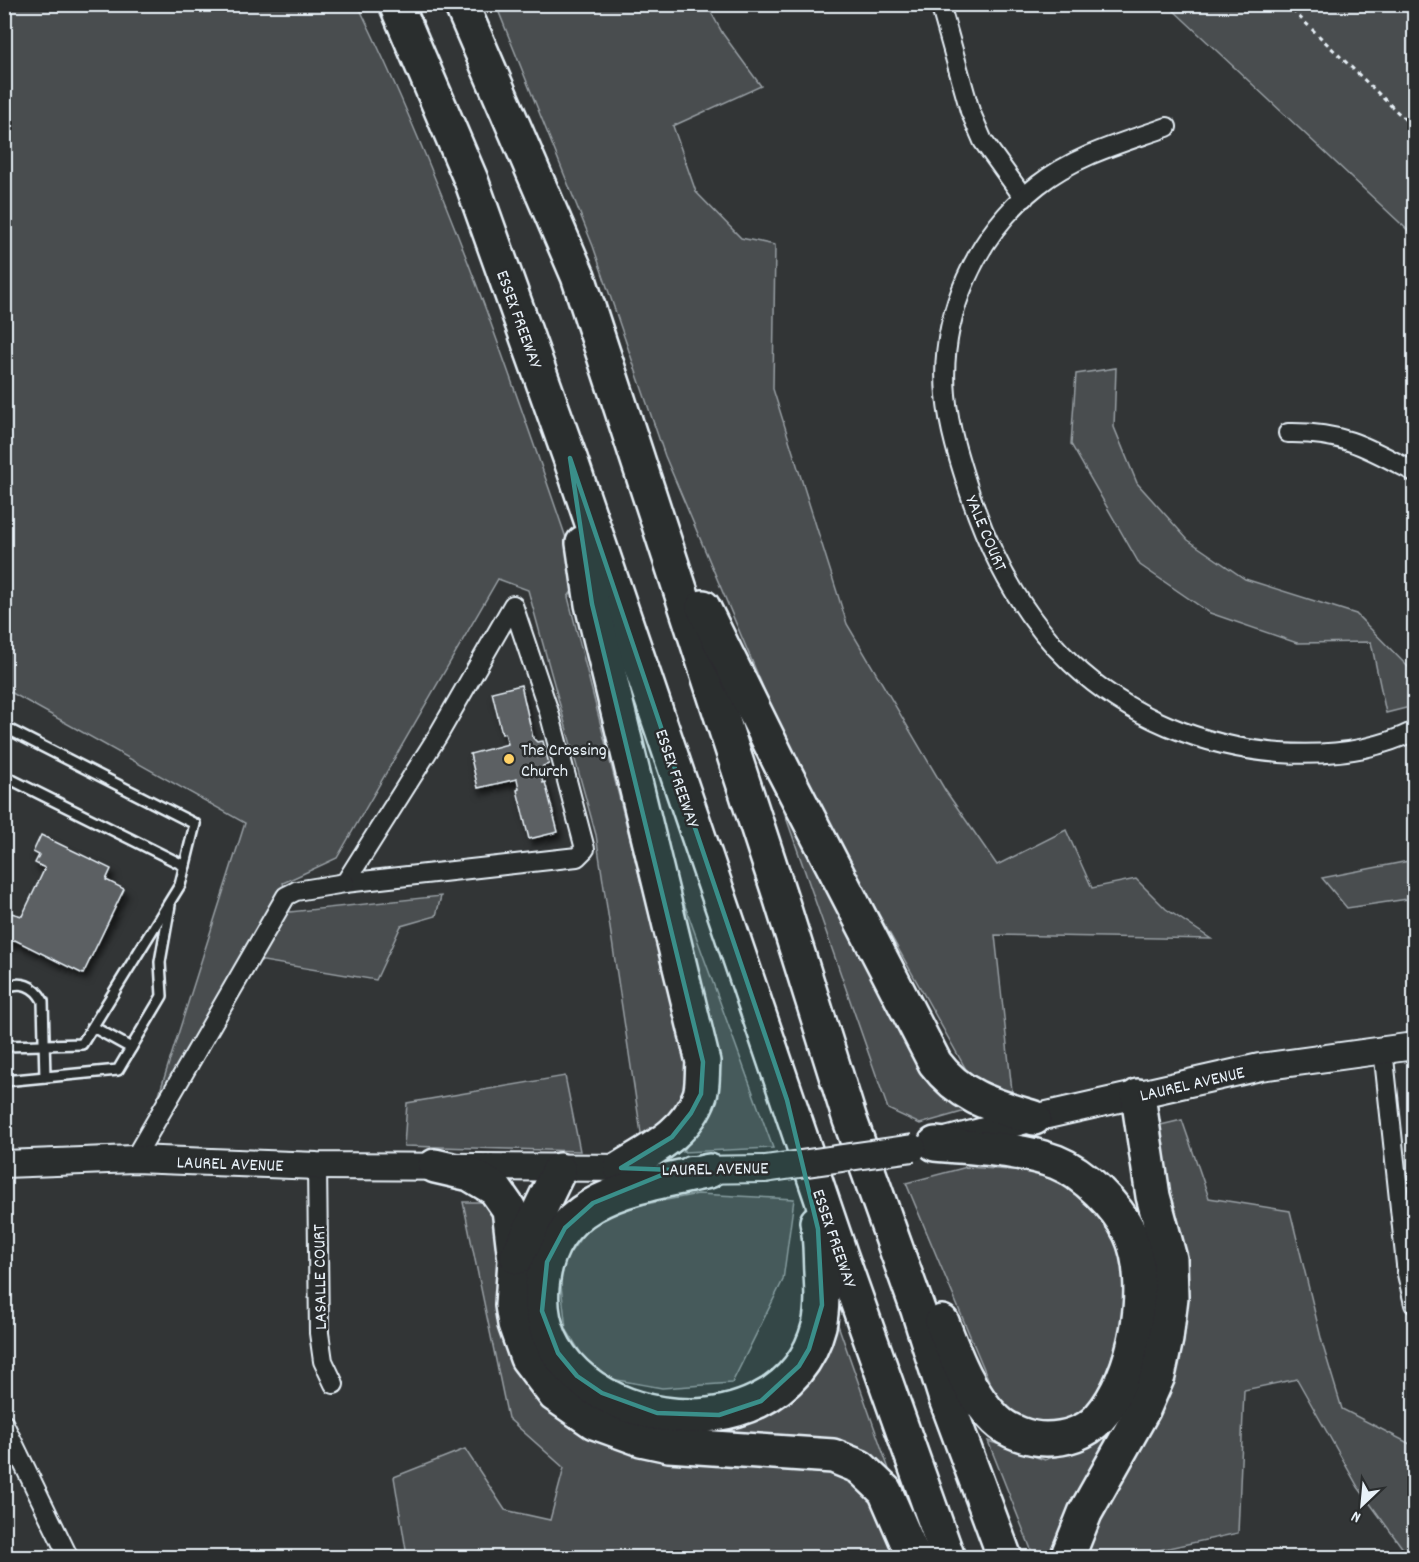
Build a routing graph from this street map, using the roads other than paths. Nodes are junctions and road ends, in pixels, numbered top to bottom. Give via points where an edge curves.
1 (396, 4) edge
2 (461, 4) edge
3 (940, 4) edge
4 (1167, 127) dead end
5 (1024, 198) junction
6 (1288, 433) dead end
7 (570, 458) junction
8 (1414, 472) edge
9 (655, 511) junction
10 (4, 727) edge
11 (1414, 731) edge
12 (4, 776) edge
13 (184, 866) junction
14 (345, 883) junction
15 (170, 901) junction
16 (4, 989) edge
17 (93, 1027) junction
18 (825, 1043) junction
19 (42, 1045) junction
20 (4, 1046) edge
21 (1414, 1046) edge
22 (131, 1048) junction
23 (1383, 1049) junction
24 (45, 1077) junction
25 (4, 1081) edge
26 (1138, 1096) junction
27 (788, 1100) junction
28 (1034, 1118) junction
29 (924, 1146) junction
30 (134, 1159) junction
31 (4, 1164) edge
32 (435, 1166) junction
33 (317, 1167) junction
34 (621, 1167) junction
35 (559, 1170) junction
36 (709, 1171) junction
37 (515, 1260) junction
38 (1414, 1304) edge
39 (334, 1384) dead end
40 (4, 1424) edge
41 (69, 1557) edge
42 (914, 1557) edge
43 (948, 1557) edge
44 (1005, 1557) edge
45 (1068, 1557) edge

1 - 7 highway, ESSEX FREEWAY via 471,180
2 - 9 highway via 578,276
3 - 5 street via 983,141
4 - 5 street, YALE COURT via 1082,156
5 - 11 street, YALE COURT via 999,223 972,267 953,316 945,367 949,419 968,486 992,549 1026,610 1063,655 1098,686 1158,722 1191,736 1225,746 1294,754 1364,748
6 - 8 street via 1316,432 1354,440
7 - 27 highway, ESSEX FREEWAY
7 - 34 highway via 592,604 703,1062 701,1094 691,1113 672,1137
9 - 18 highway
9 - 28 highway via 935,1063 955,1086 970,1096
10 - 13 lane via 195,824
12 - 13 lane
13 - 15 lane via 180,885
14 - 14 street via 577,857 585,849 549,712 513,605 437,737
14 - 30 street via 286,896
15 - 17 lane
15 - 22 lane via 160,963 162,996
16 - 19 lane via 18,983 38,993 43,1001
17 - 19 lane via 82,1044
17 - 22 lane
18 - 29 highway via 860,1115 954,1352 976,1397 997,1422 1034,1439 1058,1439 1080,1433 1099,1419 1115,1396 1139,1326 1140,1272 1130,1233 1113,1208 1086,1181 1057,1162 1016,1153
18 - 44 highway via 946,1399
19 - 20 lane
19 - 24 lane
21 - 23 main road, LAUREL AVENUE
22 - 24 lane via 118,1070
23 - 26 main road, LAUREL AVENUE via 1260,1067
23 - 38 street via 1407,1275
24 - 25 lane
26 - 28 main road, LAUREL AVENUE
26 - 45 highway via 1153,1196 1170,1259 1166,1339 1158,1376 1143,1410 1084,1513
27 - 36 highway via 818,1229 822,1305 818,1328 808,1349 799,1366 775,1390 740,1409 701,1417 631,1406 588,1385 558,1353 542,1311 547,1262 565,1228 593,1203 623,1191
27 - 43 highway, ESSEX FREEWAY
28 - 29 main road, LAUREL AVENUE
29 - 36 main road, LAUREL AVENUE, bridge via 765,1169
30 - 31 main road, LAUREL AVENUE
30 - 33 main road, LAUREL AVENUE
32 - 33 main road, LAUREL AVENUE
32 - 35 main road, LAUREL AVENUE
32 - 37 highway via 470,1174 503,1198 512,1214
33 - 39 street, LASALLE COURT via 319,1333 323,1361
34 - 35 main road, LAUREL AVENUE
34 - 36 main road, LAUREL AVENUE
35 - 37 highway
37 - 42 highway via 512,1305 520,1342 555,1395 614,1431 669,1445 833,1456 860,1467 885,1491
40 - 41 street

